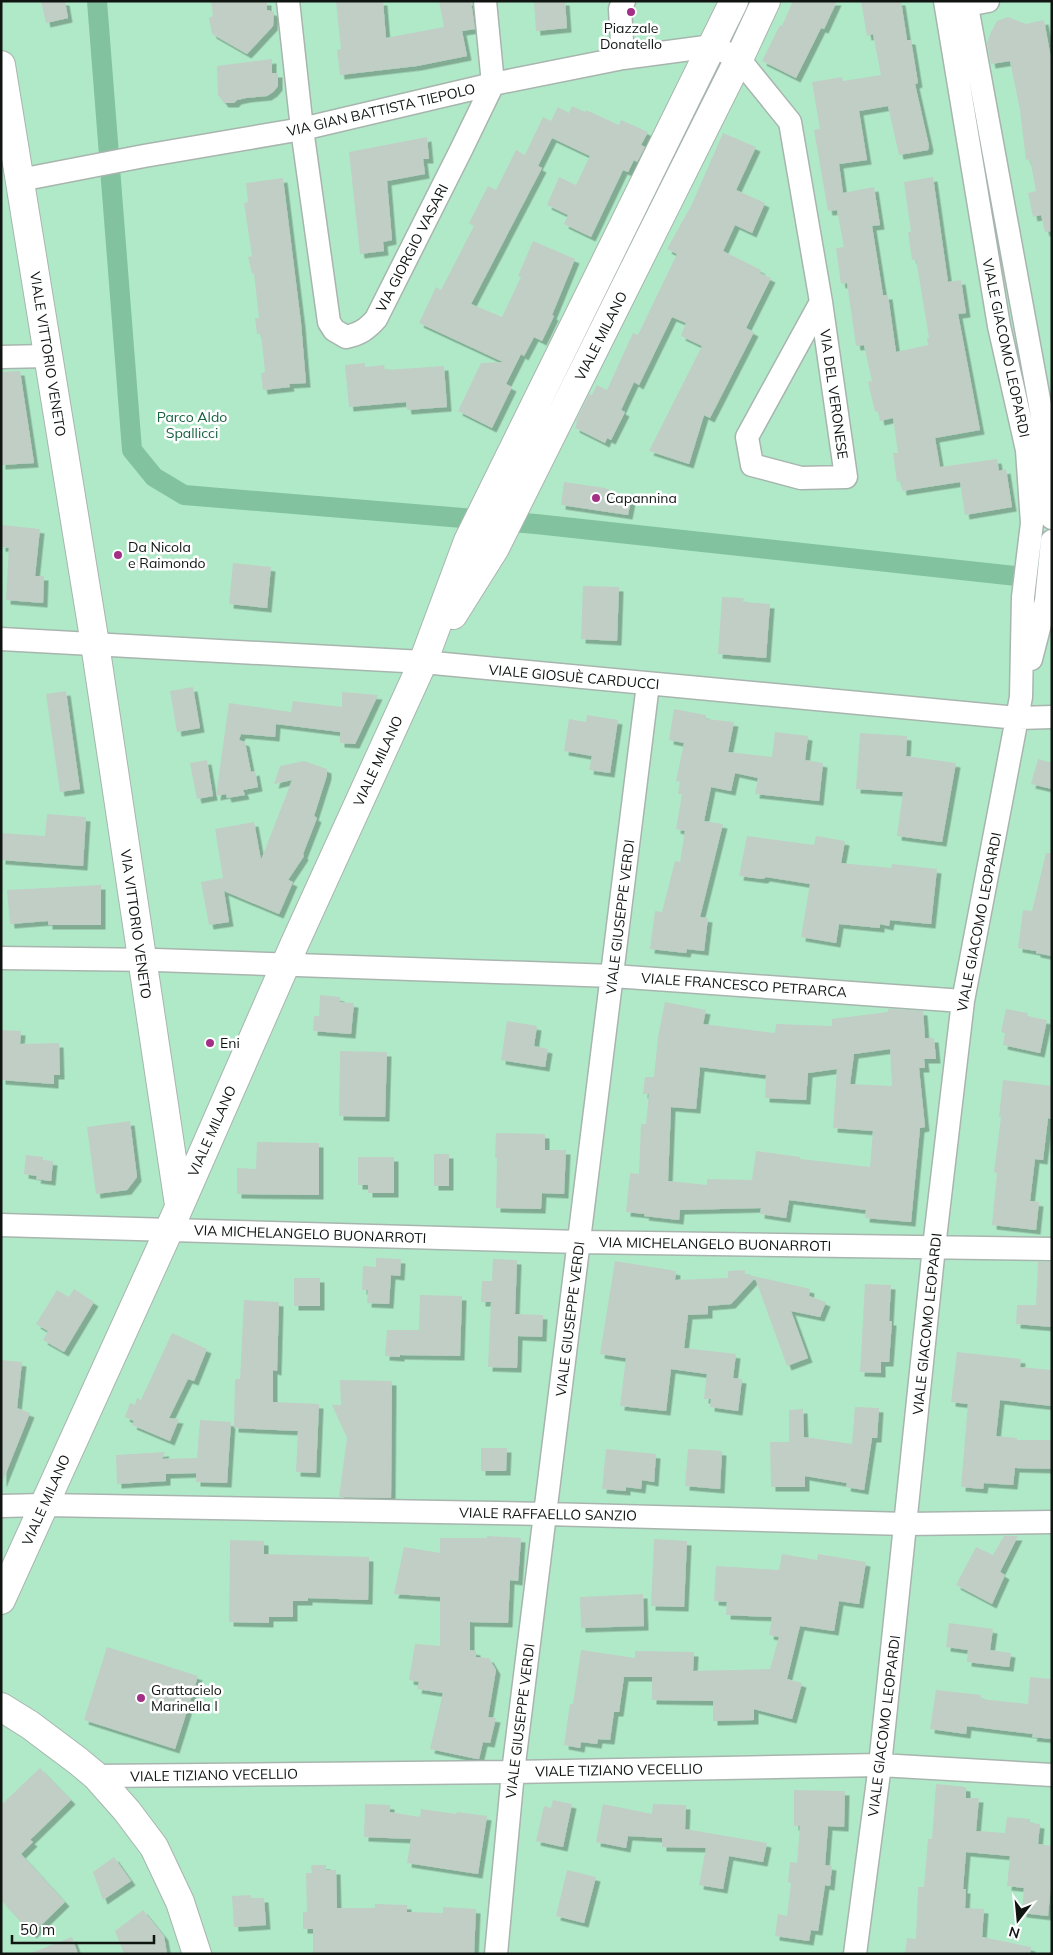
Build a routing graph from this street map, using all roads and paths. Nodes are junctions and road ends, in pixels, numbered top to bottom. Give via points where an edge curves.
1 (288, 1) edge
2 (485, 1) edge
3 (624, 1) edge
4 (734, 1) edge
5 (766, 1) edge
6 (966, 2) edge
7 (713, 46) junction
8 (623, 58) junction
9 (739, 59) junction
10 (1, 65) edge
11 (493, 84) junction
12 (6, 129) edge
13 (302, 129) junction
14 (20, 180) junction
15 (821, 302) junction
16 (999, 326) junction
17 (49, 356) junction
18 (1, 357) edge
19 (1047, 415) edge
20 (1027, 450) junction
21 (1052, 518) edge
22 (1052, 542) edge
23 (1051, 558) edge
24 (1, 639) edge
25 (95, 644) junction
26 (423, 662) junction
27 (648, 684) junction
28 (1020, 708) junction
29 (1052, 717) edge
30 (1, 958) edge
31 (142, 961) junction
32 (285, 964) junction
33 (613, 976) junction
34 (963, 1001) junction
35 (171, 1152) junction
36 (202, 1154) junction
37 (179, 1205) junction
38 (1, 1225) edge
39 (169, 1230) junction
40 (580, 1242) junction
41 (934, 1247) junction
42 (1052, 1249) edge
43 (44, 1505) junction
44 (1, 1506) edge
45 (546, 1514) junction
46 (1052, 1522) edge
47 (906, 1524) junction
48 (1, 1600) edge
49 (1, 1707) edge
50 (880, 1765) junction
51 (513, 1772) junction
52 (1052, 1775) edge
53 (96, 1776) junction
54 (197, 1954) edge
55 (496, 1954) edge
56 (855, 1954) edge

1 - 13 street
2 - 11 street
3 - 8 street via 620,9
4 - 7 street, VIALE MILANO
5 - 9 street, VIALE MILANO
6 - 16 street, VIALE GIACOMO LEOPARDI
6 - 19 street, VIALE GIACOMO LEOPARDI
7 - 8 street, VIA GIAN BATTISTA TIEPOLO
7 - 9 street
7 - 26 street, VIALE MILANO via 468,541
8 - 11 street, VIA GIAN BATTISTA TIEPOLO
9 - 15 street, VIA DEL VERONESE via 790,122
9 - 26 street, VIALE MILANO via 495,548
10 - 12 street, VIALE VITTORIO VENETO
11 - 13 street, VIA GIAN BATTISTA TIEPOLO
11 - 13 street, VIA GIORGIO VASARI via 376,319 357,335 346,337 334,330 329,322
12 - 14 street, VIALE VITTORIO VENETO
13 - 14 street, VIA GIAN BATTISTA TIEPOLO
14 - 17 street, VIALE VITTORIO VENETO
15 - 15 street, VIA DEL VERONESE via 747,437 752,465 801,478 846,477
16 - 19 street via 1016,362 1024,406
16 - 20 street, VIALE GIACOMO LEOPARDI
17 - 18 street
17 - 25 street, VIALE VITTORIO VENETO
19 - 20 street
19 - 21 street, VIALE GIACOMO LEOPARDI
20 - 28 street, VIALE GIACOMO LEOPARDI via 1032,523 1023,596
22 - 23 street, VIALE GIACOMO LEOPARDI
23 - 28 street, VIALE GIACOMO LEOPARDI via 1046,601
24 - 25 street, VIALE GIOSUÈ CARDUCCI
25 - 26 street, VIALE GIOSUÈ CARDUCCI
25 - 31 street, VIA VITTORIO VENETO
26 - 27 street, VIALE GIOSUÈ CARDUCCI
26 - 32 street, VIALE MILANO
27 - 28 street, VIALE GIOSUÈ CARDUCCI
27 - 33 street, VIALE GIUSEPPE VERDI
28 - 29 street, VIALE GIOSUÈ CARDUCCI
28 - 34 street, VIALE GIACOMO LEOPARDI
30 - 31 street, VIALE FRANCESCO PETRARCA
31 - 32 street, VIALE FRANCESCO PETRARCA
31 - 35 street, VIA VITTORIO VENETO
32 - 33 street, VIALE FRANCESCO PETRARCA
32 - 36 street, VIALE MILANO
33 - 34 street, VIALE FRANCESCO PETRARCA
33 - 40 street, VIALE GIUSEPPE VERDI
34 - 41 street, VIALE GIACOMO LEOPARDI
35 - 36 street via 185,1161
35 - 37 street, VIA VITTORIO VENETO
36 - 37 street, VIALE MILANO
37 - 39 street, VIALE MILANO
38 - 39 street, VIA MICHELANGELO BUONARROTI
39 - 40 street, VIA MICHELANGELO BUONARROTI
39 - 43 street, VIALE MILANO
40 - 41 street, VIA MICHELANGELO BUONARROTI
40 - 45 street, VIALE GIUSEPPE VERDI
41 - 42 street, VIA MICHELANGELO BUONARROTI
41 - 47 street, VIALE GIACOMO LEOPARDI
43 - 44 street, VIALE RAFFAELLO SANZIO
43 - 45 street, VIALE RAFFAELLO SANZIO
43 - 48 street, VIALE MILANO
45 - 47 street, VIALE RAFFAELLO SANZIO
45 - 51 street, VIALE GIUSEPPE VERDI
46 - 47 street, VIALE RAFFAELLO SANZIO
47 - 50 street, VIALE GIACOMO LEOPARDI
49 - 53 street
50 - 51 street, VIALE TIZIANO VECELLIO
50 - 52 street, VIALE TIZIANO VECELLIO
50 - 56 street, VIALE GIACOMO LEOPARDI
51 - 53 street, VIALE TIZIANO VECELLIO
51 - 55 street, VIALE GIUSEPPE VERDI
53 - 54 street via 154,1847 180,1902

